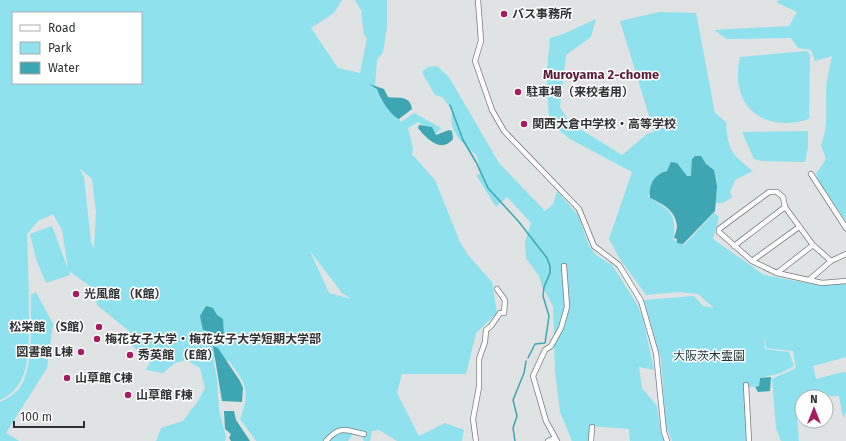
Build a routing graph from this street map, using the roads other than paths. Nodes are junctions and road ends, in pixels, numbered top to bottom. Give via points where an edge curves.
1 (478, 0) edge
2 (811, 174) dead end
3 (786, 208) junction
4 (799, 227) junction
5 (846, 228) edge
6 (813, 245) junction
7 (734, 246) junction
8 (846, 254) edge
9 (831, 260) junction
10 (752, 261) junction
11 (564, 266) dead end
12 (777, 273) junction
13 (809, 280) junction
14 (846, 281) edge
15 (497, 289) dead end
16 (746, 386) dead end
17 (592, 427) dead end
18 (364, 434) dead end
19 (556, 440) edge
20 (326, 441) edge
21 (476, 441) edge
22 (548, 441) edge
23 (591, 441) edge
24 (667, 441) edge
25 (749, 441) edge

1 - 24 street via 481,41 475,61 492,110 504,131 579,209 594,246 618,265 640,301 656,353
2 - 5 street
3 - 4 street
3 - 7 street
3 - 7 street via 781,195 769,192 719,228 719,232
4 - 6 street
4 - 10 street
6 - 9 street
6 - 12 street
7 - 10 street
8 - 9 street
9 - 13 street
10 - 12 street
11 - 19 street via 567,307 561,328 551,346 545,350 533,376 546,421
12 - 13 street
13 - 14 street via 822,283
15 - 21 street via 505,300 504,313 500,313 486,330 479,359 473,419
16 - 25 street
17 - 23 street
18 - 20 street via 345,429 338,430
19 - 22 street

